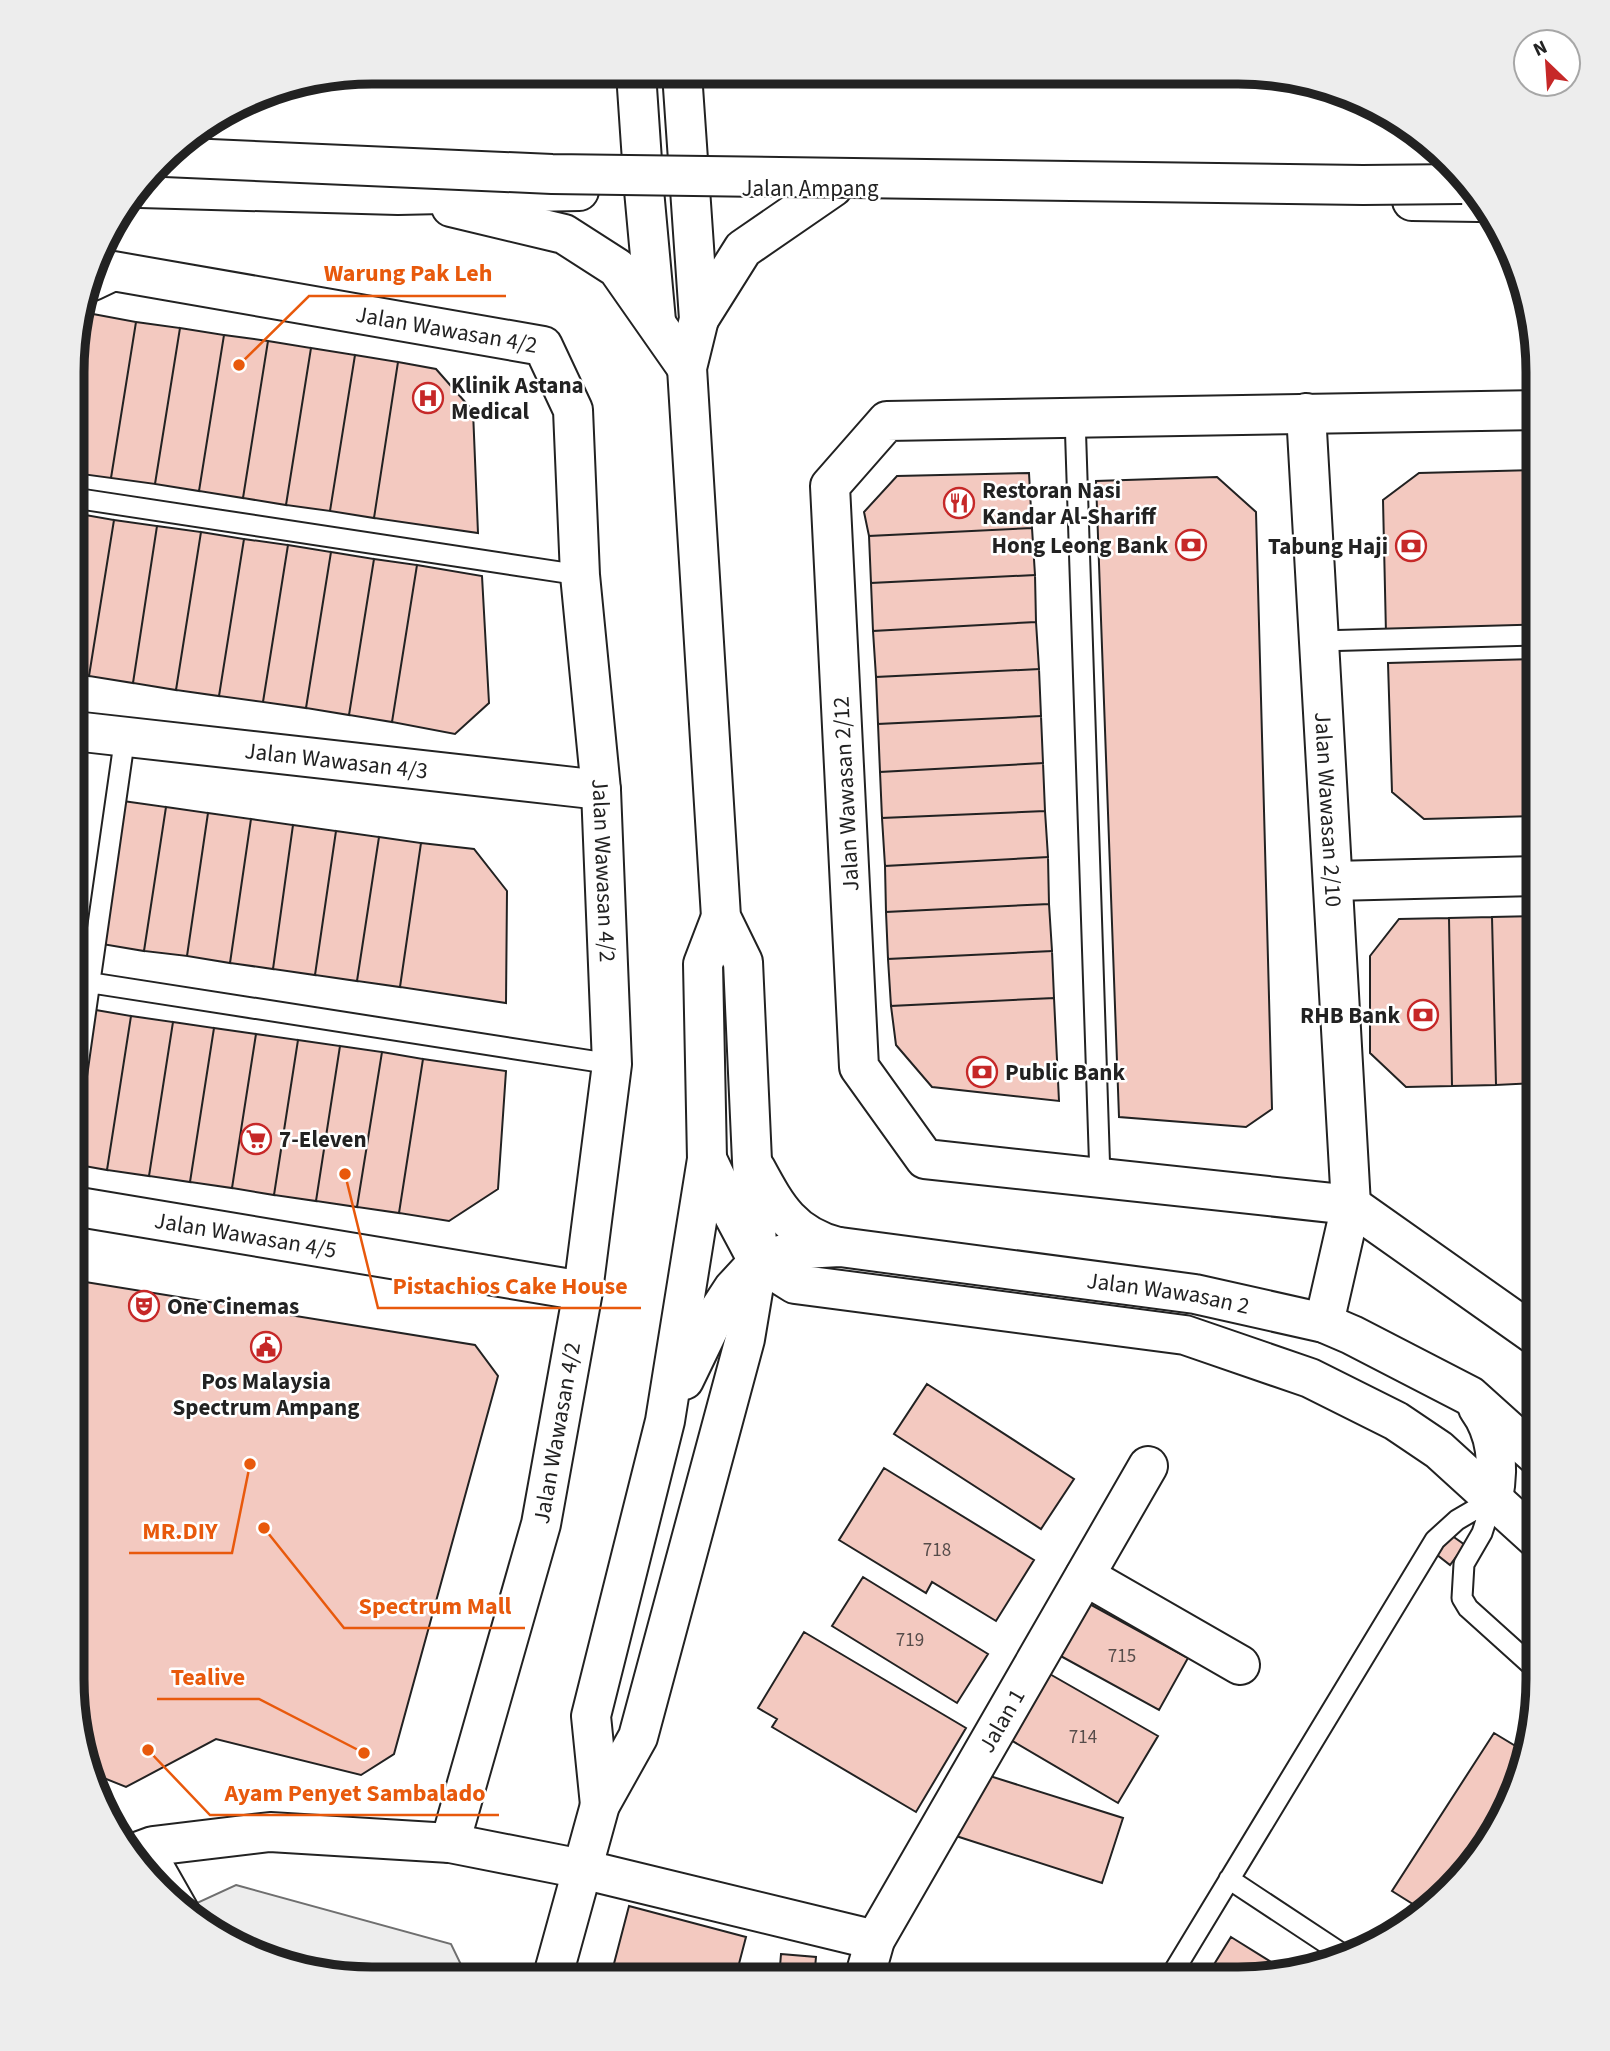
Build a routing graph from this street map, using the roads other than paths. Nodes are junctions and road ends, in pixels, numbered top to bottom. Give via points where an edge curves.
1 (637, 84) edge
2 (683, 84) edge
3 (180, 158) edge
4 (1456, 184) edge
5 (833, 187) junction
6 (151, 188) edge
7 (690, 189) junction
8 (644, 190) junction
9 (398, 195) junction
10 (1470, 202) edge
11 (100, 277) edge
12 (699, 319) junction
13 (656, 323) junction
14 (687, 369) junction
15 (1526, 410) edge
16 (1306, 413) junction
17 (1075, 417) junction
18 (84, 500) edge
19 (580, 575) junction
20 (1526, 635) edge
21 (1319, 641) junction
22 (84, 732) edge
23 (125, 736) junction
24 (601, 790) junction
25 (1526, 876) edge
26 (1333, 881) junction
27 (722, 917) junction
28 (84, 970) edge
29 (84, 981) edge
30 (612, 1064) junction
31 (707, 1159) junction
32 (751, 1161) junction
33 (1100, 1178) junction
34 (1351, 1205) junction
35 (84, 1208) edge
36 (840, 1247) junction
37 (758, 1261) junction
38 (822, 1288) junction
39 (583, 1291) junction
40 (1324, 1323) junction
41 (1526, 1329) edge
42 (745, 1339) junction
43 (1470, 1396) junction
44 (665, 1421) junction
45 (1526, 1446) edge
46 (1148, 1466) dead end
47 (1493, 1499) junction
48 (1526, 1500) edge
49 (1526, 1529) edge
50 (1085, 1576) junction
51 (1526, 1660) edge
52 (1240, 1665) dead end
53 (600, 1805) junction
54 (450, 1843) junction
55 (144, 1849) edge
56 (582, 1869) junction
57 (1229, 1879) junction
58 (171, 1885) edge
59 (875, 1940) junction
60 (1336, 1950) edge
61 (555, 1967) edge
62 (867, 1967) edge
63 (1176, 1967) edge

1 - 8 main road
2 - 7 main road
3 - 4 main road, bridge via 566,174
5 - 7 main road, Jalan Ampang
5 - 10 main road, Jalan Ampang
5 - 12 main road via 743,248
6 - 9 main road, Jalan Ampang
7 - 8 main road, Jalan Ampang
7 - 12 main road
8 - 9 main road, Jalan Ampang
8 - 13 main road
9 - 13 main road via 564,234 617,268
11 - 19 main road, Jalan Wawasan 4/2 via 113,271 543,346 573,411
12 - 14 main road
13 - 14 main road
14 - 27 main road
15 - 16 main road, Jalan Wawasan 2/12
16 - 17 main road, Jalan Wawasan 2/12
16 - 21 main road, Jalan Wawasan 2/10
17 - 33 lane
17 - 33 main road, Jalan Wawasan 2/12 via 887,421 830,486 859,1067 925,1159
18 - 19 lane
19 - 24 main road, Jalan Wawasan 4/2
20 - 21 lane
21 - 26 main road, Jalan Wawasan 2/10
22 - 23 main road, Jalan Wawasan 4/3
23 - 24 main road, Jalan Wawasan 4/3
23 - 28 lane
24 - 30 main road, Jalan Wawasan 4/2
25 - 26 main road
26 - 34 main road, Jalan Wawasan 2/10
27 - 31 main road via 703,964
27 - 32 main road via 743,962
29 - 30 lane
30 - 39 main road, Jalan Wawasan 4/2
31 - 37 main road
31 - 44 main road
32 - 36 main road via 787,1219 804,1234
32 - 37 main road
33 - 34 main road, Jalan Wawasan 2/12
34 - 40 main road, Jalan Wawasan 2/10
34 - 41 main road
35 - 39 main road, Jalan Wawasan 4/5
36 - 37 main road, Jalan Wawasan 2 via 802,1248
36 - 40 main road, Jalan Wawasan 2 via 1195,1294
37 - 38 main road, Jalan Wawasan 2 via 795,1283
37 - 42 main road
37 - 44 main road via 713,1318
38 - 42 main road via 791,1300
38 - 47 main road, Jalan Wawasan 2 via 1185,1335 1310,1378 1396,1421 1439,1451
39 - 54 main road, Jalan Wawasan 4/2 via 541,1524
40 - 43 main road, Jalan Wawasan 2
42 - 53 main road via 638,1737
43 - 45 main road, Jalan Wawasan 2
43 - 47 main road via 1493,1437 1497,1457
44 - 53 main road via 592,1716
46 - 50 main road, Jalan 1
47 - 48 main road
47 - 49 main road, Jalan Wawasan 2
47 - 51 lane via 1482,1533 1464,1564 1462,1598
47 - 57 lane via 1457,1520 1435,1540
50 - 52 main road
50 - 59 main road, Jalan 1
53 - 56 main road
54 - 55 main road via 270,1832
54 - 56 main road
55 - 58 lane
56 - 59 main road
56 - 61 main road
57 - 60 lane
57 - 63 lane
59 - 62 main road, Jalan 1

